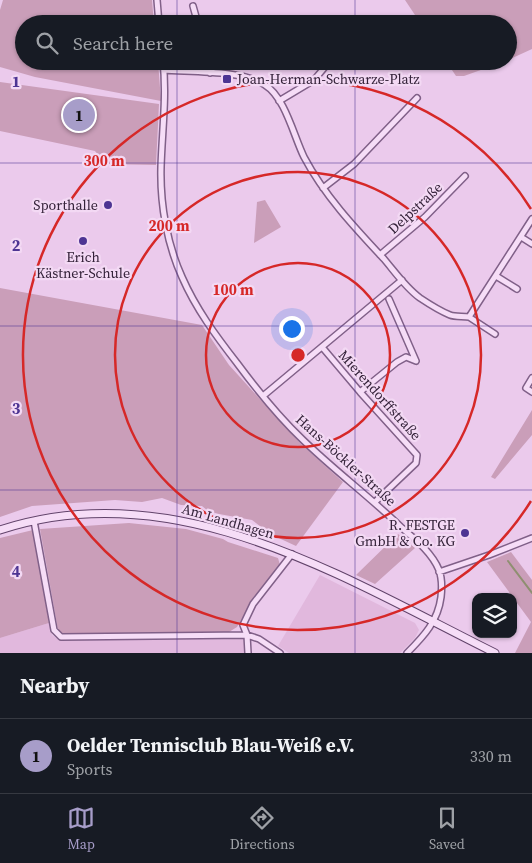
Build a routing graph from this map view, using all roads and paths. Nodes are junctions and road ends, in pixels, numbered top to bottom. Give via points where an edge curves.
1 (157, 0) edge
2 (193, 6) dead end
3 (158, 15) edge
4 (196, 15) edge
5 (164, 70) joint
6 (210, 70) edge
7 (322, 70) edge
8 (210, 73) junction
9 (417, 98) dead end
10 (280, 101) junction
11 (465, 176) dead end
12 (324, 188) junction
13 (532, 219) edge
14 (521, 237) junction
15 (532, 244) edge
16 (380, 255) junction
17 (496, 276) junction
18 (402, 280) junction
19 (517, 289) dead end
20 (389, 299) dead end
21 (469, 317) junction
22 (495, 334) dead end
23 (322, 347) junction
24 (532, 378) edge
25 (360, 392) junction
26 (532, 392) edge
27 (263, 396) junction
28 (375, 502) junction
29 (34, 521) junction
30 (0, 530) edge
31 (532, 538) edge
32 (292, 554) junction
33 (440, 572) junction
34 (434, 623) junction
35 (247, 635) junction
36 (248, 653) edge
37 (280, 653) edge
38 (407, 653) edge
39 (495, 653) edge

1 - 3 street
2 - 4 street
5 - 8 street
5 - 27 street, Hans-Böckler-Straße via 161,170 163,204 172,247 193,300
6 - 8 street
7 - 10 street via 314,80
8 - 10 street via 258,81 271,89
9 - 12 street via 354,164
10 - 12 street via 305,158
11 - 16 street, Delpstraße
12 - 16 street
13 - 14 street
14 - 15 street
14 - 17 street
16 - 18 street
17 - 19 street
17 - 21 street
18 - 21 street via 419,297 451,316
18 - 23 street, Mierendorffstraße
20 - 25 street via 416,360 406,357 397,362
21 - 22 street
23 - 25 street, Mierendorffstraße
23 - 27 street, Mierendorffstraße
24 - 26 street via 526,388
25 - 28 street, Mierendorffstraße via 417,454 416,463
27 - 28 street, Hans-Böckler-Straße via 303,440
28 - 33 street, Hans-Böckler-Straße via 425,550
29 - 30 street, Am Landhagen
29 - 32 street, Am Landhagen via 88,513 185,520
29 - 35 street via 54,630 61,637
31 - 33 street
32 - 34 street, Am Landhagen
32 - 35 street via 242,625
33 - 34 street via 442,588
34 - 38 street
34 - 39 street, Am Landhagen
35 - 36 street
35 - 37 street

